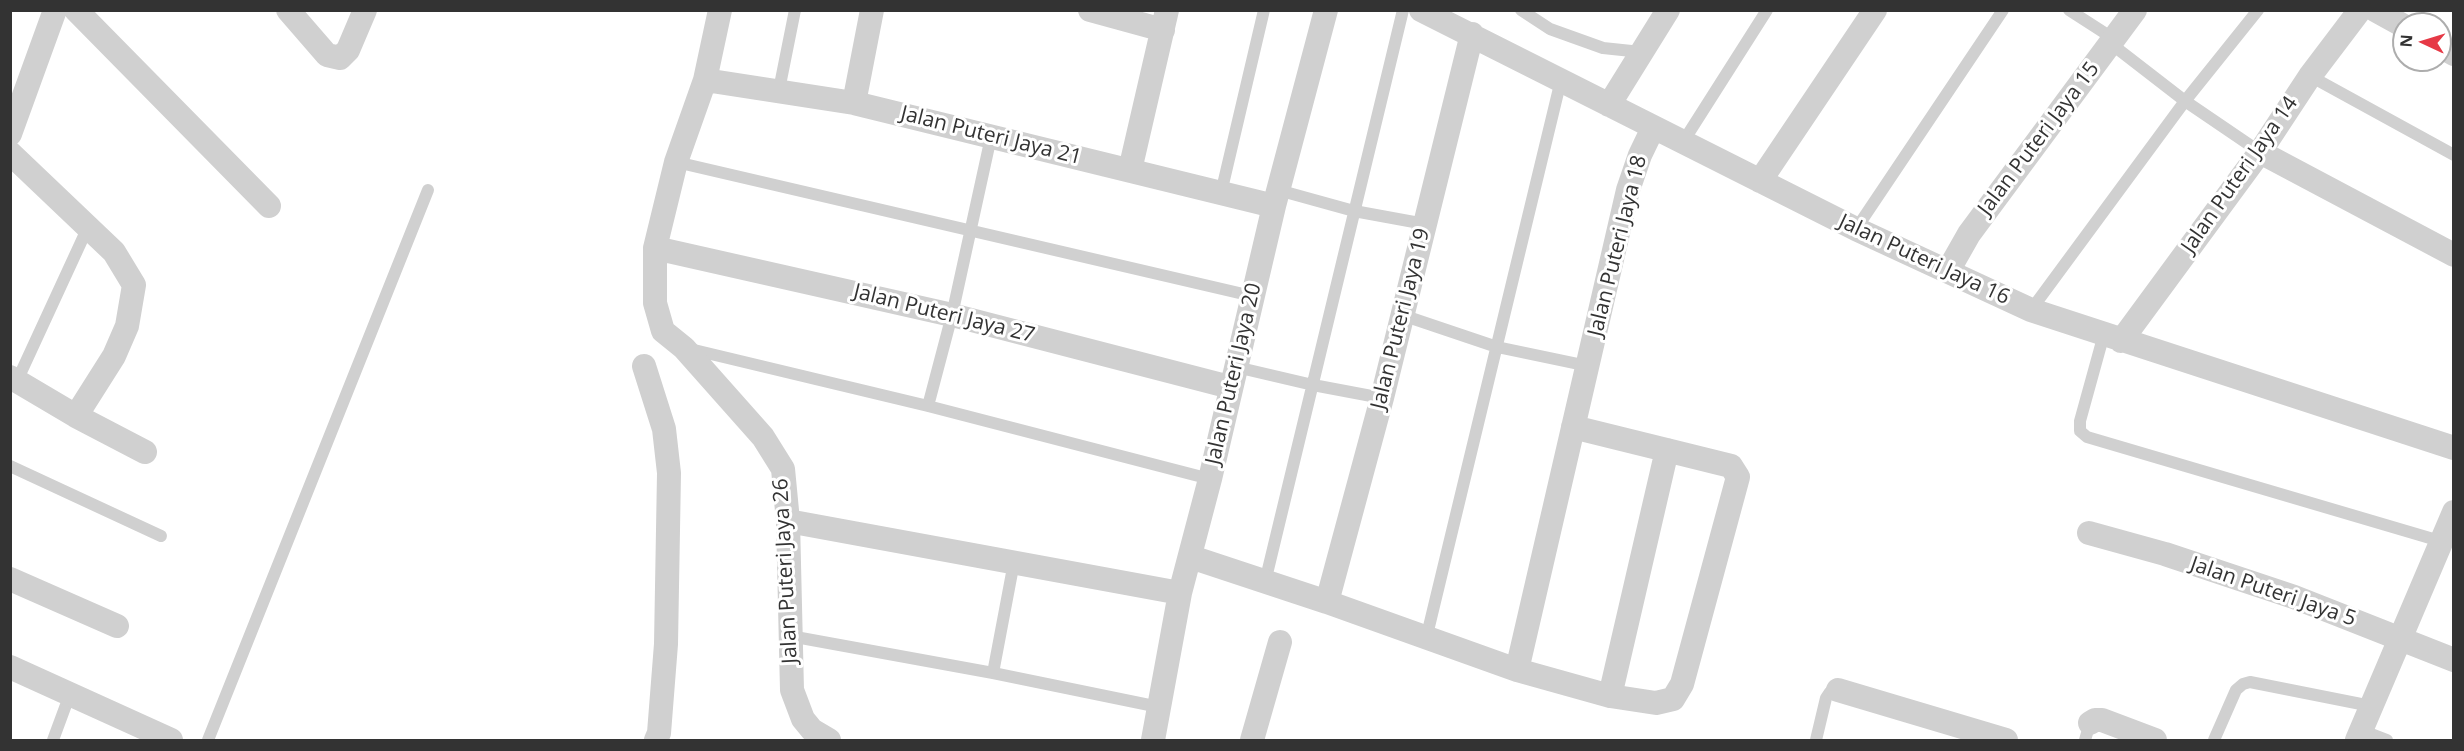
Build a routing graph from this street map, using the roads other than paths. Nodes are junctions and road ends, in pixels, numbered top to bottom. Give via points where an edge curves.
1 (55, 10) edge
2 (76, 10) edge
3 (288, 10) edge
4 (364, 10) edge
5 (720, 10) edge
6 (795, 10) edge
7 (872, 10) edge
8 (1090, 10) edge
9 (1264, 10) edge
10 (1326, 10) edge
11 (1402, 10) edge
12 (1421, 10) edge
13 (1521, 10) edge
14 (1668, 10) edge
15 (1767, 10) edge
16 (1875, 10) edge
17 (2003, 10) edge
18 (2069, 10) edge
19 (2135, 10) edge
20 (2258, 10) edge
21 (2360, 10) edge
22 (2375, 10) edge
23 (2392, 19) edge
24 (1165, 20) edge
25 (1472, 34) junction
26 (2112, 41) junction
27 (1641, 52) junction
28 (2310, 76) junction
29 (705, 80) junction
30 (1561, 80) junction
31 (778, 90) junction
32 (2185, 101) junction
33 (854, 103) junction
34 (1609, 105) junction
35 (1653, 128) junction
36 (10, 134) edge
37 (991, 137) junction
38 (1683, 142) junction
39 (2260, 152) junction
40 (10, 153) edge
41 (2454, 155) edge
42 (676, 162) junction
43 (1130, 170) junction
44 (1760, 181) junction
45 (428, 190) dead end
46 (1221, 193) junction
47 (1276, 198) junction
48 (269, 206) dead end
49 (1354, 211) junction
50 (1425, 224) junction
51 (88, 227) junction
52 (1856, 229) junction
53 (971, 230) junction
54 (655, 248) junction
55 (2454, 255) edge
56 (1948, 272) junction
57 (1252, 296) junction
58 (2031, 310) junction
59 (952, 315) junction
60 (1402, 315) junction
61 (2113, 338) junction
62 (1497, 347) junction
63 (684, 348) junction
64 (644, 366) dead end
65 (1588, 366) junction
66 (1233, 377) junction
67 (14, 379) edge
68 (1313, 386) junction
69 (1382, 398) junction
70 (928, 406) junction
71 (76, 416) junction
72 (1573, 427) junction
73 (2454, 448) edge
74 (1667, 450) junction
75 (146, 452) dead end
76 (10, 466) edge
77 (1210, 479) junction
78 (2454, 512) edge
79 (788, 521) junction
80 (2089, 533) dead end
81 (161, 536) dead end
82 (2440, 541) junction
83 (1191, 557) junction
84 (1014, 562) junction
85 (10, 579) edge
86 (1265, 582) junction
87 (1180, 593) junction
88 (1327, 602) junction
89 (117, 626) dead end
90 (790, 636) junction
91 (2399, 637) junction
92 (1426, 639) junction
93 (1280, 642) dead end
94 (2454, 660) edge
95 (10, 667) edge
96 (1516, 670) junction
97 (993, 673) junction
98 (1838, 690) joint
99 (70, 694) junction
100 (1610, 696) junction
101 (2371, 706) junction
102 (1159, 707) junction
103 (2088, 732) edge
104 (2359, 735) edge
105 (53, 741) edge
106 (171, 741) edge
107 (208, 741) edge
108 (656, 741) edge
109 (828, 741) edge
110 (1153, 741) edge
111 (1252, 741) edge
112 (1816, 741) edge
113 (2007, 741) edge
114 (2155, 741) edge
115 (2214, 741) edge
116 (2387, 741) edge

1 - 36 street
2 - 48 street
3 - 4 street via 327,55 340,58 348,50
5 - 29 street, Jalan Puteri Jaya 26
6 - 31 lane
7 - 33 street
8 - 24 street
9 - 46 lane
10 - 47 street, Jalan Puteri Jaya 20
11 - 49 lane
12 - 25 street, Jalan Puteri Jaya 16
13 - 27 lane via 1550,28 1603,48
14 - 27 street
15 - 38 lane
16 - 44 street
17 - 52 lane
18 - 26 lane
19 - 26 street, Jalan Puteri Jaya 15
20 - 32 lane
21 - 28 street, Jalan Puteri Jaya 14
22 - 23 street
24 - 43 street
25 - 30 street, Jalan Puteri Jaya 16
25 - 50 street, Jalan Puteri Jaya 19
26 - 32 lane
26 - 56 street, Jalan Puteri Jaya 15 via 1969,234
27 - 34 street
28 - 39 street, Jalan Puteri Jaya 14
28 - 41 lane
29 - 31 street, Jalan Puteri Jaya 21
29 - 42 street, Jalan Puteri Jaya 26
30 - 34 street, Jalan Puteri Jaya 16
30 - 62 lane
31 - 33 street, Jalan Puteri Jaya 21
32 - 39 lane
32 - 58 lane
33 - 37 street, Jalan Puteri Jaya 21
34 - 35 street, Jalan Puteri Jaya 16
35 - 38 street, Jalan Puteri Jaya 16
35 - 65 street, Jalan Puteri Jaya 18 via 1628,190
37 - 43 street, Jalan Puteri Jaya 21
37 - 53 lane
38 - 44 street, Jalan Puteri Jaya 16
39 - 55 street
39 - 61 street, Jalan Puteri Jaya 14
40 - 51 street
42 - 53 lane
42 - 54 street, Jalan Puteri Jaya 26
43 - 46 street, Jalan Puteri Jaya 21
44 - 52 street, Jalan Puteri Jaya 16
45 - 107 lane
46 - 47 street, Jalan Puteri Jaya 21
47 - 49 lane
47 - 57 street, Jalan Puteri Jaya 20
49 - 50 lane
49 - 68 lane
50 - 60 street, Jalan Puteri Jaya 19
51 - 67 lane
51 - 71 street via 114,252 134,285 127,326 114,356
52 - 56 street, Jalan Puteri Jaya 16
53 - 57 lane
53 - 59 lane
54 - 59 street, Jalan Puteri Jaya 27
54 - 63 street, Jalan Puteri Jaya 26 via 655,303 663,331
56 - 58 street, Jalan Puteri Jaya 16
57 - 66 street, Jalan Puteri Jaya 20
58 - 61 street, Jalan Puteri Jaya 16
59 - 66 street, Jalan Puteri Jaya 27
59 - 70 lane
60 - 62 lane
60 - 69 street, Jalan Puteri Jaya 19
61 - 73 street, Jalan Puteri Jaya 16
61 - 82 lane via 2080,422 2080,431 2087,437
62 - 65 lane
62 - 92 lane
63 - 70 lane
63 - 79 street, Jalan Puteri Jaya 26 via 763,437 783,470
64 - 108 street via 664,429 669,473 666,644
65 - 72 street, Jalan Puteri Jaya 18
66 - 68 lane
66 - 77 street, Jalan Puteri Jaya 20
67 - 71 street
68 - 69 lane
68 - 86 lane
69 - 88 street, Jalan Puteri Jaya 19
70 - 77 lane
71 - 75 street
72 - 74 street
72 - 96 street, Jalan Puteri Jaya 18
74 - 100 street
74 - 100 street via 1731,466 1738,477 1682,684 1672,699 1656,703
76 - 81 lane
77 - 83 street, Jalan Puteri Jaya 20
78 - 82 street
79 - 84 street
79 - 90 street, Jalan Puteri Jaya 26
80 - 91 street, Jalan Puteri Jaya 5 via 2165,554
82 - 91 street
83 - 86 street
83 - 87 street, Jalan Puteri Jaya 20
84 - 87 street
84 - 97 lane
85 - 89 street
86 - 88 street
87 - 102 street, Jalan Puteri Jaya 20
88 - 92 street
90 - 97 lane
90 - 109 street, Jalan Puteri Jaya 26 via 792,690 803,719
91 - 94 street, Jalan Puteri Jaya 5
91 - 101 street
92 - 96 street
93 - 111 street
95 - 99 street
96 - 100 street
97 - 102 lane
98 - 112 lane via 1826,698
98 - 113 street
99 - 105 lane
99 - 106 street
101 - 104 street
101 - 115 lane via 2250,682 2236,690
102 - 110 street, Jalan Puteri Jaya 20
103 - 114 street via 2095,720 2102,720
104 - 116 lane

